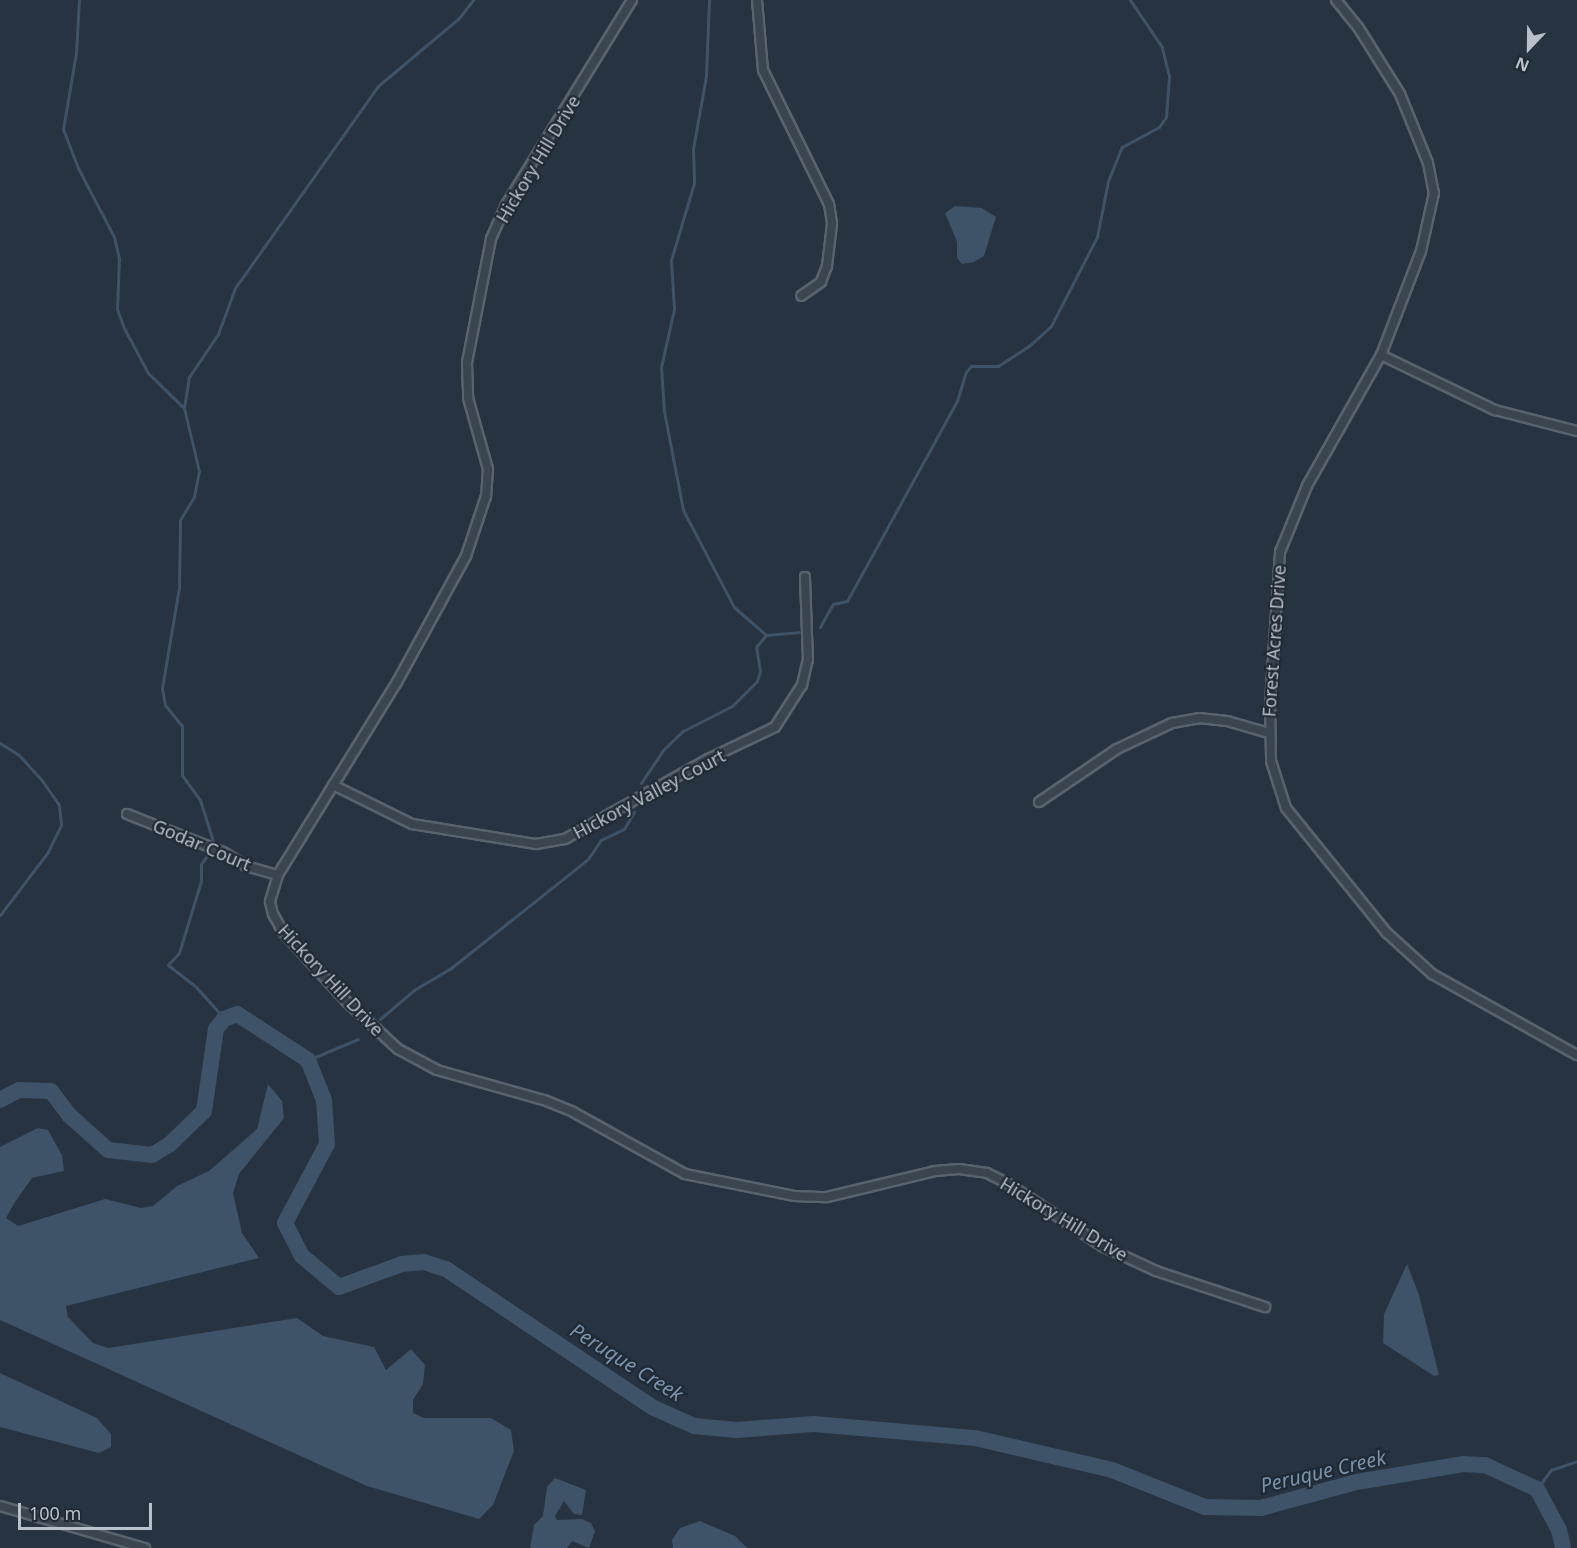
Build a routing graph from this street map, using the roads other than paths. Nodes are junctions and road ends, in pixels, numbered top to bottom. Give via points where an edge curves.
1 (632, 0) edge
2 (757, 0) edge
3 (1336, 0) edge
4 (801, 296) dead end
5 (1381, 355) junction
6 (1577, 431) edge
7 (806, 577) dead end
8 (1269, 733) junction
9 (333, 785) junction
10 (1039, 802) dead end
11 (127, 814) dead end
12 (278, 875) junction
13 (1577, 1055) edge
14 (1265, 1307) dead end
15 (0, 1506) edge
16 (145, 1548) edge

1 - 9 street, Hickory Hill Drive via 506,205 490,238 467,363 468,398 488,469 486,495 466,556 436,615
2 - 4 street via 763,69 829,204 832,224 821,282
3 - 5 street, Forest Acres Drive via 1400,94 1428,163 1434,193 1421,251
5 - 6 street via 1495,410
5 - 8 street, Forest Acres Drive via 1307,486 1280,552
7 - 9 street, Hickory Valley Court via 808,660 797,695 775,727 708,759 566,839 536,844 412,824
8 - 10 street via 1199,718 1172,723 1117,749
8 - 13 street, Forest Acres Drive via 1271,761 1286,808 1387,933 1432,974
9 - 12 street, Hickory Hill Drive
11 - 12 street, Godar Court via 224,852 246,866
12 - 14 street, Hickory Hill Drive via 270,902 283,932 384,1038 437,1070 544,1100 685,1174 709,1182 827,1197 935,1171 987,1173 1102,1246 1156,1271
15 - 16 street

